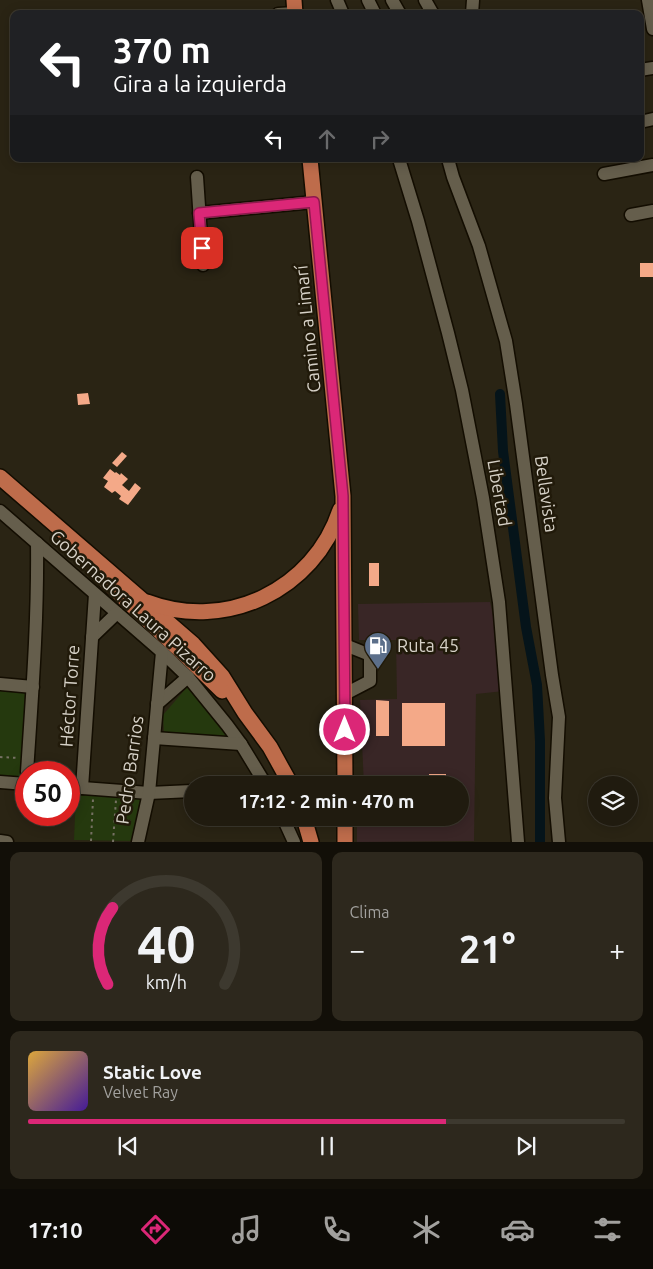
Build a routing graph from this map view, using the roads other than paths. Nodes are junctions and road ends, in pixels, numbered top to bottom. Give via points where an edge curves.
1 (648, 0) edge
2 (648, 26) edge
3 (310, 162) edge
4 (400, 162) edge
5 (449, 162) edge
6 (653, 165) edge
7 (604, 174) dead end
8 (197, 177) dead end
9 (314, 202) junction
10 (653, 211) edge
11 (199, 213) junction
12 (631, 215) dead end
13 (203, 265) dead end
14 (0, 477) edge
15 (0, 490) edge
16 (343, 496) junction
17 (0, 512) edge
18 (37, 543) junction
19 (324, 546) junction
20 (344, 552) junction
21 (56, 560) junction
22 (94, 571) junction
23 (38, 580) junction
24 (95, 594) junction
25 (142, 600) junction
26 (117, 613) junction
27 (92, 637) junction
28 (344, 645) junction
29 (162, 652) junction
30 (188, 677) junction
31 (0, 684) edge
32 (33, 687) junction
33 (345, 694) junction
34 (157, 704) junction
35 (245, 713) junction
36 (154, 738) junction
37 (241, 744) junction
38 (28, 761) edge
39 (261, 776) edge
40 (286, 776) edge
41 (345, 776) edge
42 (0, 782) edge
43 (15, 783) edge
44 (81, 788) edge
45 (184, 791) edge
46 (148, 793) junction
47 (287, 826) edge
48 (307, 826) edge
49 (345, 829) edge
50 (0, 841) edge
51 (8, 842) edge
52 (138, 842) edge
53 (294, 842) edge
54 (312, 842) edge
55 (335, 842) edge
56 (518, 842) edge
57 (559, 842) edge

1 - 2 street
3 - 9 main road, Camino a Limarí
4 - 56 street, Libertad via 448,333 484,507 499,602
5 - 57 street, Bellavista via 479,246 506,341 559,717 555,798
6 - 7 street
8 - 11 street
9 - 11 street
9 - 16 main road, Camino a Limarí
10 - 12 street
11 - 13 street
14 - 25 main road, Gobernadora Laura Pizarro
15 - 22 main road, Gobernadora Laura Pizarro
16 - 19 main road, Camino a Limarí via 337,520
16 - 20 main road, Camino a Limarí
17 - 18 street, Gobernadora Laura Pizarro
18 - 21 street, Gobernadora Laura Pizarro
18 - 23 street
19 - 20 main road
19 - 25 main road, Camino a Limarí via 293,579 268,595 240,606 195,611 166,608
20 - 28 main road, Camino a Limarí
21 - 23 street
21 - 24 street, Gobernadora Laura Pizarro
22 - 25 main road
22 - 35 main road, Gobernadora Laura Pizarro
23 - 32 street
24 - 26 street, Gobernadora Laura Pizarro
24 - 27 street, Héctor Torre
25 - 35 main road, Gobernadora Laura Pizarro via 192,644 222,676
26 - 27 street, Héctor Torre
26 - 29 street, Gobernadora Laura Pizarro
27 - 44 street, Héctor Torre
28 - 33 main road, Camino a Limarí
28 - 33 street via 370,655 370,681
29 - 30 street, Gobernadora Laura Pizarro
29 - 34 street, Pedro Barrios
30 - 34 street, Pedro Barrios
30 - 37 street, Gobernadora Laura Pizarro
31 - 32 street
32 - 38 street
33 - 41 main road, Camino a Limarí
34 - 36 street, Pedro Barrios
35 - 40 main road, Gobernadora Laura Pizarro
36 - 37 street
36 - 46 street, Pedro Barrios
37 - 39 street, Gobernadora Laura Pizarro
42 - 43 street
44 - 46 street
45 - 46 street
46 - 52 street, Pedro Barrios
47 - 53 street
48 - 54 main road
49 - 55 main road
50 - 51 street

